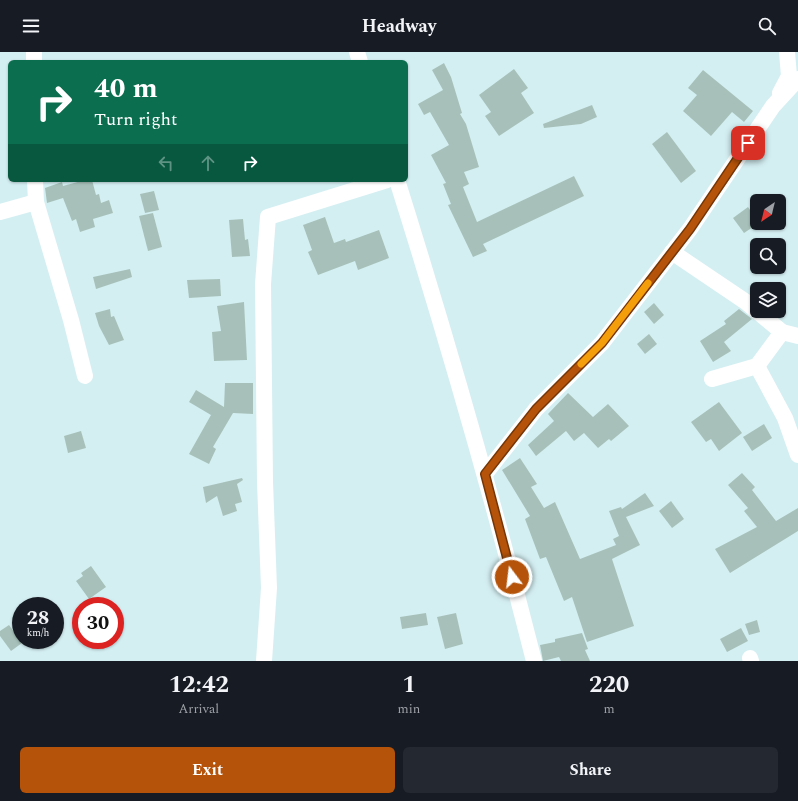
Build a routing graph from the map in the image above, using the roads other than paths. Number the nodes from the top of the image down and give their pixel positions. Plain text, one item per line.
1 (787, 52) edge
2 (798, 79) edge
3 (773, 106) junction
4 (36, 182) edge
5 (381, 182) edge
6 (398, 182) edge
7 (36, 202) junction
8 (0, 212) edge
9 (672, 252) junction
10 (782, 332) junction
11 (798, 336) edge
12 (757, 366) junction
13 (85, 376) dead end
14 (712, 379) dead end
15 (798, 455) edge
16 (485, 474) junction
17 (264, 661) edge
18 (534, 661) edge

1 - 3 street
2 - 3 street
3 - 9 street
4 - 7 street
5 - 17 street
6 - 16 street
7 - 8 street
7 - 13 street
9 - 10 street
9 - 16 street
10 - 11 street
10 - 12 street
12 - 14 street
12 - 15 street
16 - 18 street

